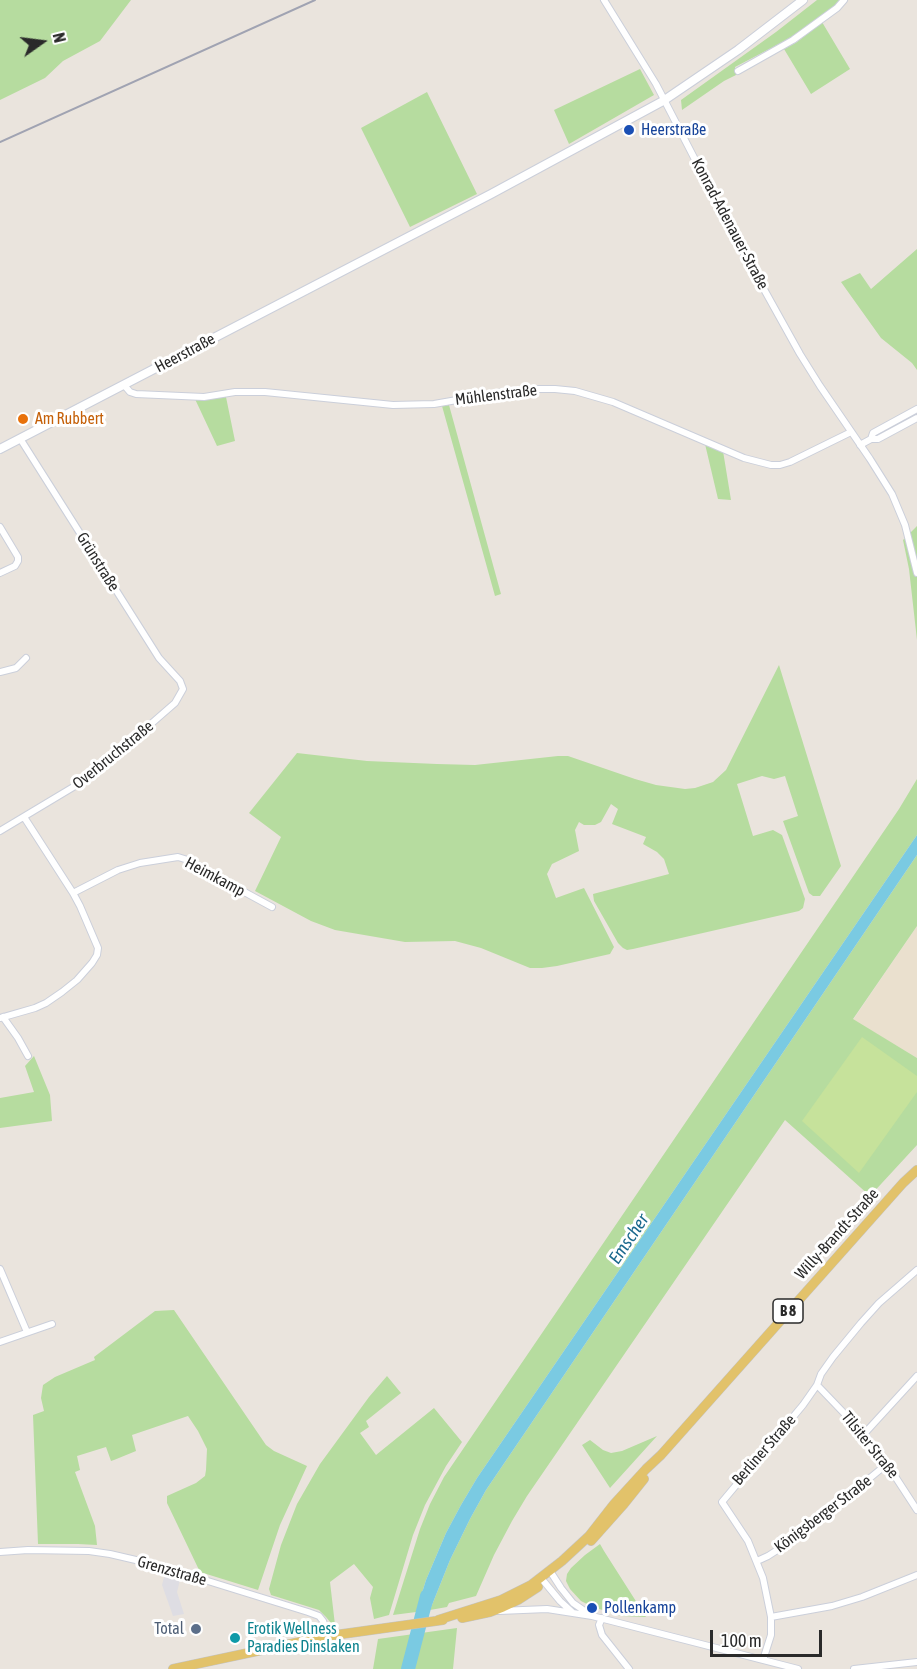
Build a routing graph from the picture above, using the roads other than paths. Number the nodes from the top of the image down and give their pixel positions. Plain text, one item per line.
1 (604, 0) edge
2 (803, 0) edge
3 (844, 0) edge
4 (738, 71) dead end
5 (663, 100) junction
6 (124, 385) junction
7 (917, 409) edge
8 (917, 418) edge
9 (851, 432) junction
10 (872, 439) junction
11 (21, 440) junction
12 (860, 445) junction
13 (0, 449) edge
14 (0, 527) edge
15 (0, 573) edge
16 (917, 573) edge
17 (26, 658) dead end
18 (0, 672) edge
19 (181, 684) joint
20 (24, 817) junction
21 (0, 831) edge
22 (73, 893) junction
23 (272, 907) dead end
24 (1, 1017) edge
25 (28, 1056) dead end
26 (917, 1170) edge
27 (0, 1269) edge
28 (917, 1270) edge
29 (52, 1324) dead end
30 (27, 1332) junction
31 (0, 1342) edge
32 (917, 1376) edge
33 (817, 1385) junction
34 (864, 1434) junction
35 (887, 1464) junction
36 (917, 1494) edge
37 (910, 1497) junction
38 (917, 1510) edge
39 (0, 1552) edge
40 (757, 1561) junction
41 (552, 1574) junction
42 (917, 1575) edge
43 (543, 1580) junction
44 (490, 1612) junction
45 (572, 1612) junction
46 (592, 1616) junction
47 (771, 1617) junction
48 (602, 1618) junction
49 (438, 1620) junction
50 (328, 1636) junction
51 (763, 1660) junction
52 (917, 1662) edge
53 (173, 1669) edge
54 (629, 1669) edge
55 (798, 1669) edge
56 (854, 1669) edge

1 - 5 street, Konrad-Adenauer-Straße
2 - 5 main road, Heerstraße
3 - 4 street
5 - 6 main road, Heerstraße
5 - 9 street, Konrad-Adenauer-Straße
6 - 9 street, Mühlenstraße
6 - 11 main road, Heerstraße
7 - 10 street
8 - 10 street
9 - 12 street, Konrad-Adenauer-Straße
10 - 12 street
11 - 13 main road, Heerstraße
11 - 19 street, Grünstraße
12 - 16 street, Konrad-Adenauer-Straße
14 - 15 street
17 - 18 street
19 - 20 street, Overbruchstraße
20 - 21 street, Overbruchstraße
20 - 22 street
22 - 23 street, Heimkamp
22 - 24 street
24 - 25 street
26 - 41 main road, Willy-Brandt-Straße / B 8
27 - 30 street
28 - 33 street, Berliner Straße
29 - 30 street
30 - 31 street
32 - 34 street
33 - 34 street, Tilsiter Straße
33 - 40 street, Berliner Straße
34 - 35 street, Tilsiter Straße
35 - 37 street, Tilsiter Straße
35 - 40 street, Königsberger Straße
36 - 37 street
37 - 38 street, Tilsiter Straße
39 - 50 street, Grenzstraße
40 - 47 street, Berliner Straße
41 - 43 main road, Willy-Brandt-Straße / B 8
41 - 46 street
42 - 47 street
43 - 44 main road, Willy-Brandt-Straße / B 8
43 - 45 street
43 - 49 main road, Willy-Brandt-Straße / B 8
44 - 45 street
44 - 49 main road, Willy-Brandt-Straße / B 8
45 - 46 street
46 - 48 street
47 - 51 street, Berliner Straße
48 - 51 street
48 - 54 street
49 - 50 main road, Willy-Brandt-Straße / B 8
50 - 53 main road, Willy-Brandt-Straße / B 8
51 - 55 street
52 - 56 street

